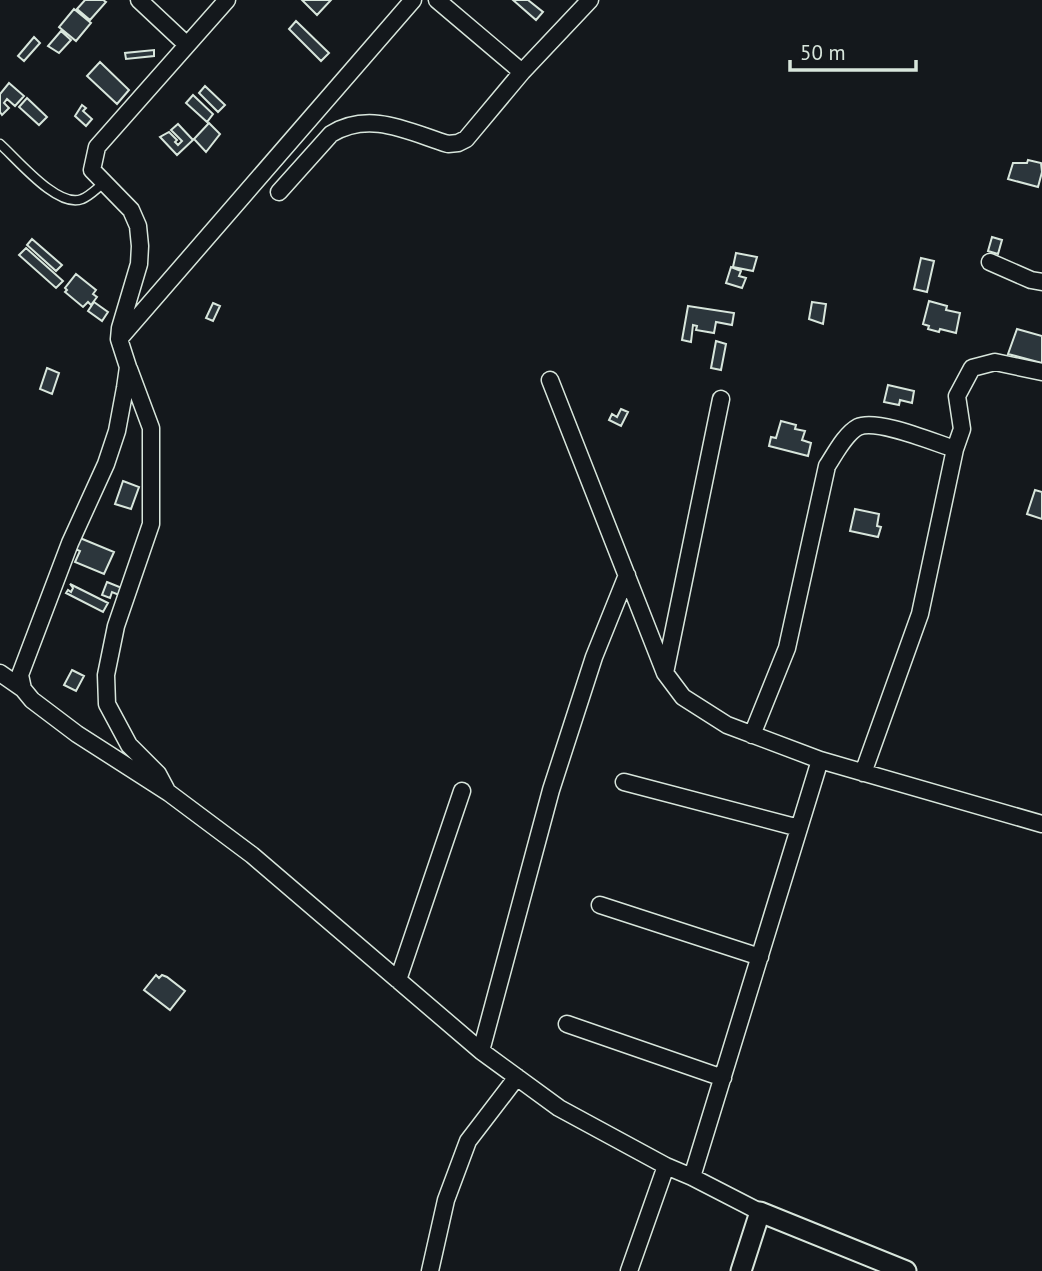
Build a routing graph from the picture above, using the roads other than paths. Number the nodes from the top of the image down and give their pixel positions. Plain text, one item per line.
1 (139, 0) edge
2 (227, 0) edge
3 (413, 0) edge
4 (437, 0) edge
5 (590, 0) edge
6 (187, 46) junction
7 (522, 72) junction
8 (313, 115) junction
9 (342, 127) junction
10 (0, 144) edge
11 (104, 183) junction
12 (279, 192) dead end
13 (990, 262) dead end
14 (1042, 282) edge
15 (119, 339) junction
16 (128, 367) junction
17 (1042, 372) edge
18 (550, 380) dead end
19 (721, 399) dead end
20 (955, 449) junction
21 (627, 575) junction
22 (0, 673) edge
23 (665, 673) junction
24 (23, 689) junction
25 (752, 735) junction
26 (820, 760) junction
27 (863, 773) junction
28 (624, 782) dead end
29 (463, 792) dead end
30 (169, 793) junction
31 (1042, 824) edge
32 (799, 828) junction
33 (600, 905) dead end
34 (760, 957) junction
35 (398, 980) junction
36 (567, 1024) dead end
37 (481, 1051) junction
38 (517, 1077) junction
39 (723, 1078) junction
40 (666, 1167) junction
41 (692, 1177) junction
42 (760, 1212) junction
43 (880, 1266) edge
44 (430, 1271) edge
45 (629, 1271) edge
46 (741, 1271) edge
47 (905, 1271) edge

1 - 6 street
2 - 6 street
3 - 8 street
4 - 7 street
5 - 7 street
6 - 11 street
7 - 9 street
8 - 9 street
8 - 15 street
9 - 12 street
10 - 11 lane
11 - 15 street
13 - 14 street
15 - 16 street
16 - 24 street
16 - 30 street
17 - 20 street
18 - 21 street
19 - 23 street
20 - 25 street
20 - 27 street
21 - 23 street
21 - 37 street
22 - 24 street
23 - 25 street
24 - 30 street
25 - 26 street
26 - 27 street
26 - 32 street
27 - 31 street
28 - 32 street
29 - 35 street
30 - 35 street
32 - 34 street
33 - 34 street
34 - 39 street
35 - 37 street
36 - 39 street
37 - 38 street
38 - 40 street
38 - 44 street
39 - 41 street
40 - 41 street
40 - 45 street
41 - 42 street
42 - 43 street
42 - 46 street
43 - 47 street

